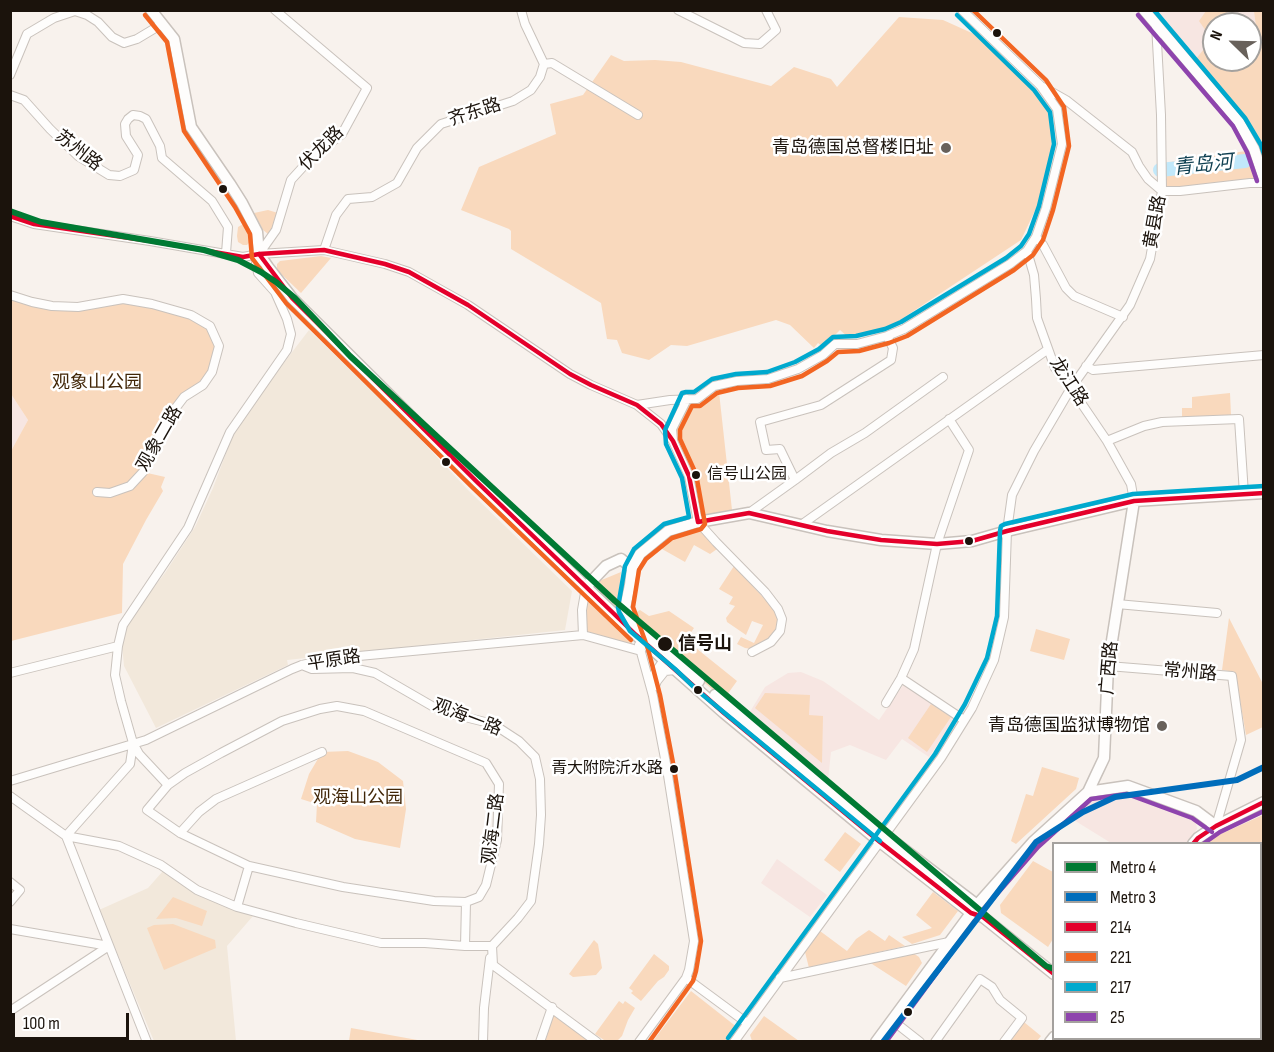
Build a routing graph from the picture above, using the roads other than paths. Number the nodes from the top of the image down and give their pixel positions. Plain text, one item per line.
1 (151, 10) edge
2 (275, 10) edge
3 (521, 10) edge
4 (678, 10) edge
5 (766, 10) edge
6 (962, 10) edge
7 (1144, 10) edge
8 (162, 24) junction
9 (1156, 24) junction
10 (544, 64) junction
11 (10, 75) edge
12 (1040, 85) junction
13 (10, 95) edge
14 (638, 115) dead end
15 (1263, 178) edge
16 (1162, 190) junction
17 (10, 216) edge
18 (1036, 237) junction
19 (324, 250) junction
20 (1027, 251) junction
21 (226, 254) junction
22 (259, 254) junction
23 (10, 295) edge
24 (1123, 317) junction
25 (887, 336) junction
26 (1047, 350) junction
27 (1263, 355) edge
28 (1086, 366) junction
29 (943, 377) dead end
30 (1071, 388) junction
31 (687, 399) junction
32 (637, 405) junction
33 (949, 419) junction
34 (673, 441) junction
35 (1107, 441) junction
36 (795, 480) junction
37 (97, 492) dead end
38 (1263, 492) edge
39 (1244, 494) junction
40 (1134, 501) junction
41 (749, 513) junction
42 (698, 522) junction
43 (801, 525) junction
44 (1007, 531) junction
45 (937, 544) junction
46 (640, 554) junction
47 (621, 559) junction
48 (632, 568) junction
49 (586, 587) junction
50 (1117, 604) junction
51 (625, 608) junction
52 (610, 610) junction
53 (1217, 613) dead end
54 (583, 635) junction
55 (636, 635) junction
56 (118, 646) junction
57 (641, 651) junction
58 (752, 652) dead end
59 (302, 665) junction
60 (674, 665) junction
61 (1108, 666) junction
62 (10, 673) edge
63 (901, 678) junction
64 (653, 696) junction
65 (886, 703) dead end
66 (964, 720) junction
67 (133, 743) junction
68 (322, 752) dead end
69 (10, 781) edge
70 (168, 785) junction
71 (1088, 792) junction
72 (10, 796) edge
73 (1263, 802) edge
74 (1216, 826) junction
75 (180, 833) junction
76 (66, 836) junction
77 (882, 838) junction
78 (1194, 842) edge
79 (249, 866) junction
80 (10, 882) edge
81 (10, 902) edge
82 (466, 902) junction
83 (237, 907) junction
84 (974, 909) junction
85 (10, 929) edge
86 (950, 942) junction
87 (109, 946) junction
88 (465, 946) junction
89 (492, 946) junction
90 (1052, 973) edge
91 (686, 978) junction
92 (780, 978) junction
93 (552, 1007) junction
94 (10, 1011) edge
95 (892, 1020) junction
96 (747, 1023) junction
97 (147, 1041) edge
98 (483, 1041) edge
99 (540, 1041) edge
100 (597, 1041) edge
101 (639, 1041) edge
102 (734, 1041) edge
103 (876, 1041) edge
104 (920, 1041) edge
105 (935, 1041) edge
106 (1005, 1041) edge

1 - 8 main road
2 - 22 street, 伏龙路
3 - 10 street
4 - 5 street
6 - 12 street
7 - 9 main road
8 - 11 street
8 - 22 main road
9 - 15 main road
9 - 16 street, 黄县路
10 - 14 street
10 - 19 street, 齐东路
12 - 16 street
12 - 18 street
13 - 21 street, 苏州路
15 - 16 street
16 - 24 street, 黄县路
17 - 21 street
18 - 20 street
18 - 24 street
19 - 22 street
19 - 32 street
20 - 25 street
20 - 26 street, 龙江路
21 - 22 street
22 - 49 main road
22 - 56 street
23 - 37 street, 观象二路
24 - 28 street, 黄县路
25 - 31 street
25 - 36 street
26 - 30 street, 龙江路
26 - 33 street
27 - 28 street
28 - 30 street, 黄县路
29 - 36 street
30 - 35 street, 龙江路
30 - 44 street, 黄县路
31 - 32 street
31 - 34 street
32 - 34 street
33 - 43 street
33 - 45 street
34 - 42 street
35 - 39 street
35 - 40 street, 龙江路
36 - 41 street
38 - 39 main road
39 - 40 main road
40 - 44 main road
40 - 50 main road, 广西路
41 - 42 main road
41 - 43 main road
42 - 46 main road
42 - 58 street
43 - 45 main road
44 - 45 main road
44 - 66 street, 黄县路
45 - 63 street
46 - 47 main road
46 - 48 main road
47 - 48 main road
47 - 49 main road
48 - 51 main road
49 - 52 main road
49 - 54 street
50 - 53 street
50 - 61 main road, 广西路
51 - 52 main road
51 - 55 street
51 - 60 main road
52 - 55 main road
54 - 57 street, 平原路
54 - 59 street, 平原路
55 - 57 street
55 - 60 main road
56 - 62 street
56 - 67 street
57 - 64 street
59 - 67 street, 平原路
59 - 89 street, 观海一路
60 - 64 street
60 - 77 main road
61 - 71 main road, 广西路
61 - 74 street, 常州路
63 - 65 street
63 - 66 street
64 - 91 street
66 - 77 street, 黄县路
67 - 69 street, 平原路
67 - 70 street
67 - 76 street
68 - 75 street
70 - 75 street, 观海二路
70 - 82 street, 观海二路
71 - 74 main road
71 - 84 main road, 广西路
72 - 76 street
73 - 74 main road
74 - 78 main road
75 - 79 street, 观海二路
76 - 83 street
76 - 87 street
77 - 84 main road
77 - 92 street, 黄县路
79 - 82 street, 观海二路
79 - 83 street
80 - 81 street
82 - 88 street
83 - 88 street
84 - 86 main road, 广西路
84 - 90 main road
85 - 87 street
86 - 92 street
86 - 95 main road, 广西路
87 - 94 street
87 - 97 street
88 - 89 street
89 - 93 street
89 - 98 street
91 - 96 street
91 - 101 street
92 - 96 street, 黄县路
93 - 99 street
93 - 100 street
95 - 103 main road, 广西路
95 - 104 street
96 - 102 street, 黄县路
105 - 106 street

